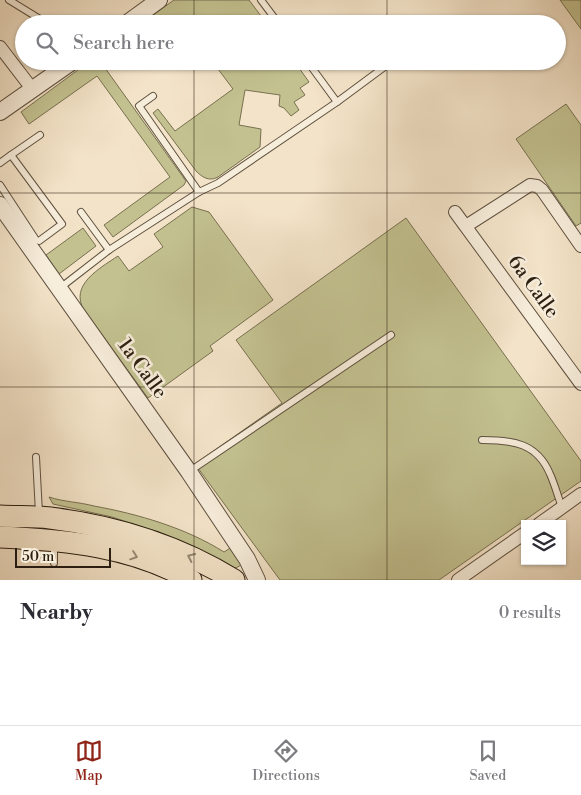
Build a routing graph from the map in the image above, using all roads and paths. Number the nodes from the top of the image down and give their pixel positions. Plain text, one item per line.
1 (9, 0) edge
2 (261, 0) edge
3 (154, 1) edge
4 (33, 15) edge
5 (137, 15) edge
6 (272, 15) edge
7 (0, 47) edge
8 (15, 67) edge
9 (18, 70) edge
10 (61, 70) edge
11 (314, 70) edge
12 (380, 70) edge
13 (33, 90) junction
14 (153, 96) dead end
15 (337, 102) junction
16 (0, 112) edge
17 (40, 135) dead end
18 (11, 155) junction
19 (0, 163) edge
20 (0, 185) edge
21 (199, 192) junction
22 (0, 205) edge
23 (81, 212) dead end
24 (455, 212) dead end
25 (466, 226) junction
26 (581, 246) edge
27 (109, 250) junction
28 (59, 289) junction
29 (391, 334) dead end
30 (581, 384) edge
31 (482, 440) dead end
32 (36, 457) dead end
33 (190, 472) junction
34 (581, 494) edge
35 (562, 507) junction
36 (0, 516) edge
37 (39, 517) junction
38 (544, 520) edge
39 (521, 536) edge
40 (0, 537) edge
41 (54, 540) junction
42 (247, 559) junction
43 (54, 563) dead end
44 (232, 579) edge
45 (192, 580) edge
46 (258, 580) edge
47 (458, 580) edge

1 - 4 lane
2 - 6 lane
3 - 5 street
7 - 8 street
9 - 13 street
10 - 13 street
11 - 15 lane
12 - 15 lane
13 - 16 street
14 - 21 lane
15 - 21 lane
17 - 18 lane
18 - 19 lane
18 - 20 lane
21 - 27 lane
22 - 28 street, 1a Calle
23 - 27 lane
24 - 25 street, 6a Calle
25 - 26 street
25 - 30 street, 6a Calle
27 - 28 lane
28 - 33 street, 1a Calle
29 - 33 lane
31 - 35 lane
32 - 37 lane
33 - 42 street, 1a Calle
34 - 35 street
35 - 38 street
36 - 37 highway
44 -> 37 highway
39 - 47 street
40 - 41 highway
41 - 43 lane
41 -> 45 highway
42 - 44 street
42 - 46 street, 1a Calle

